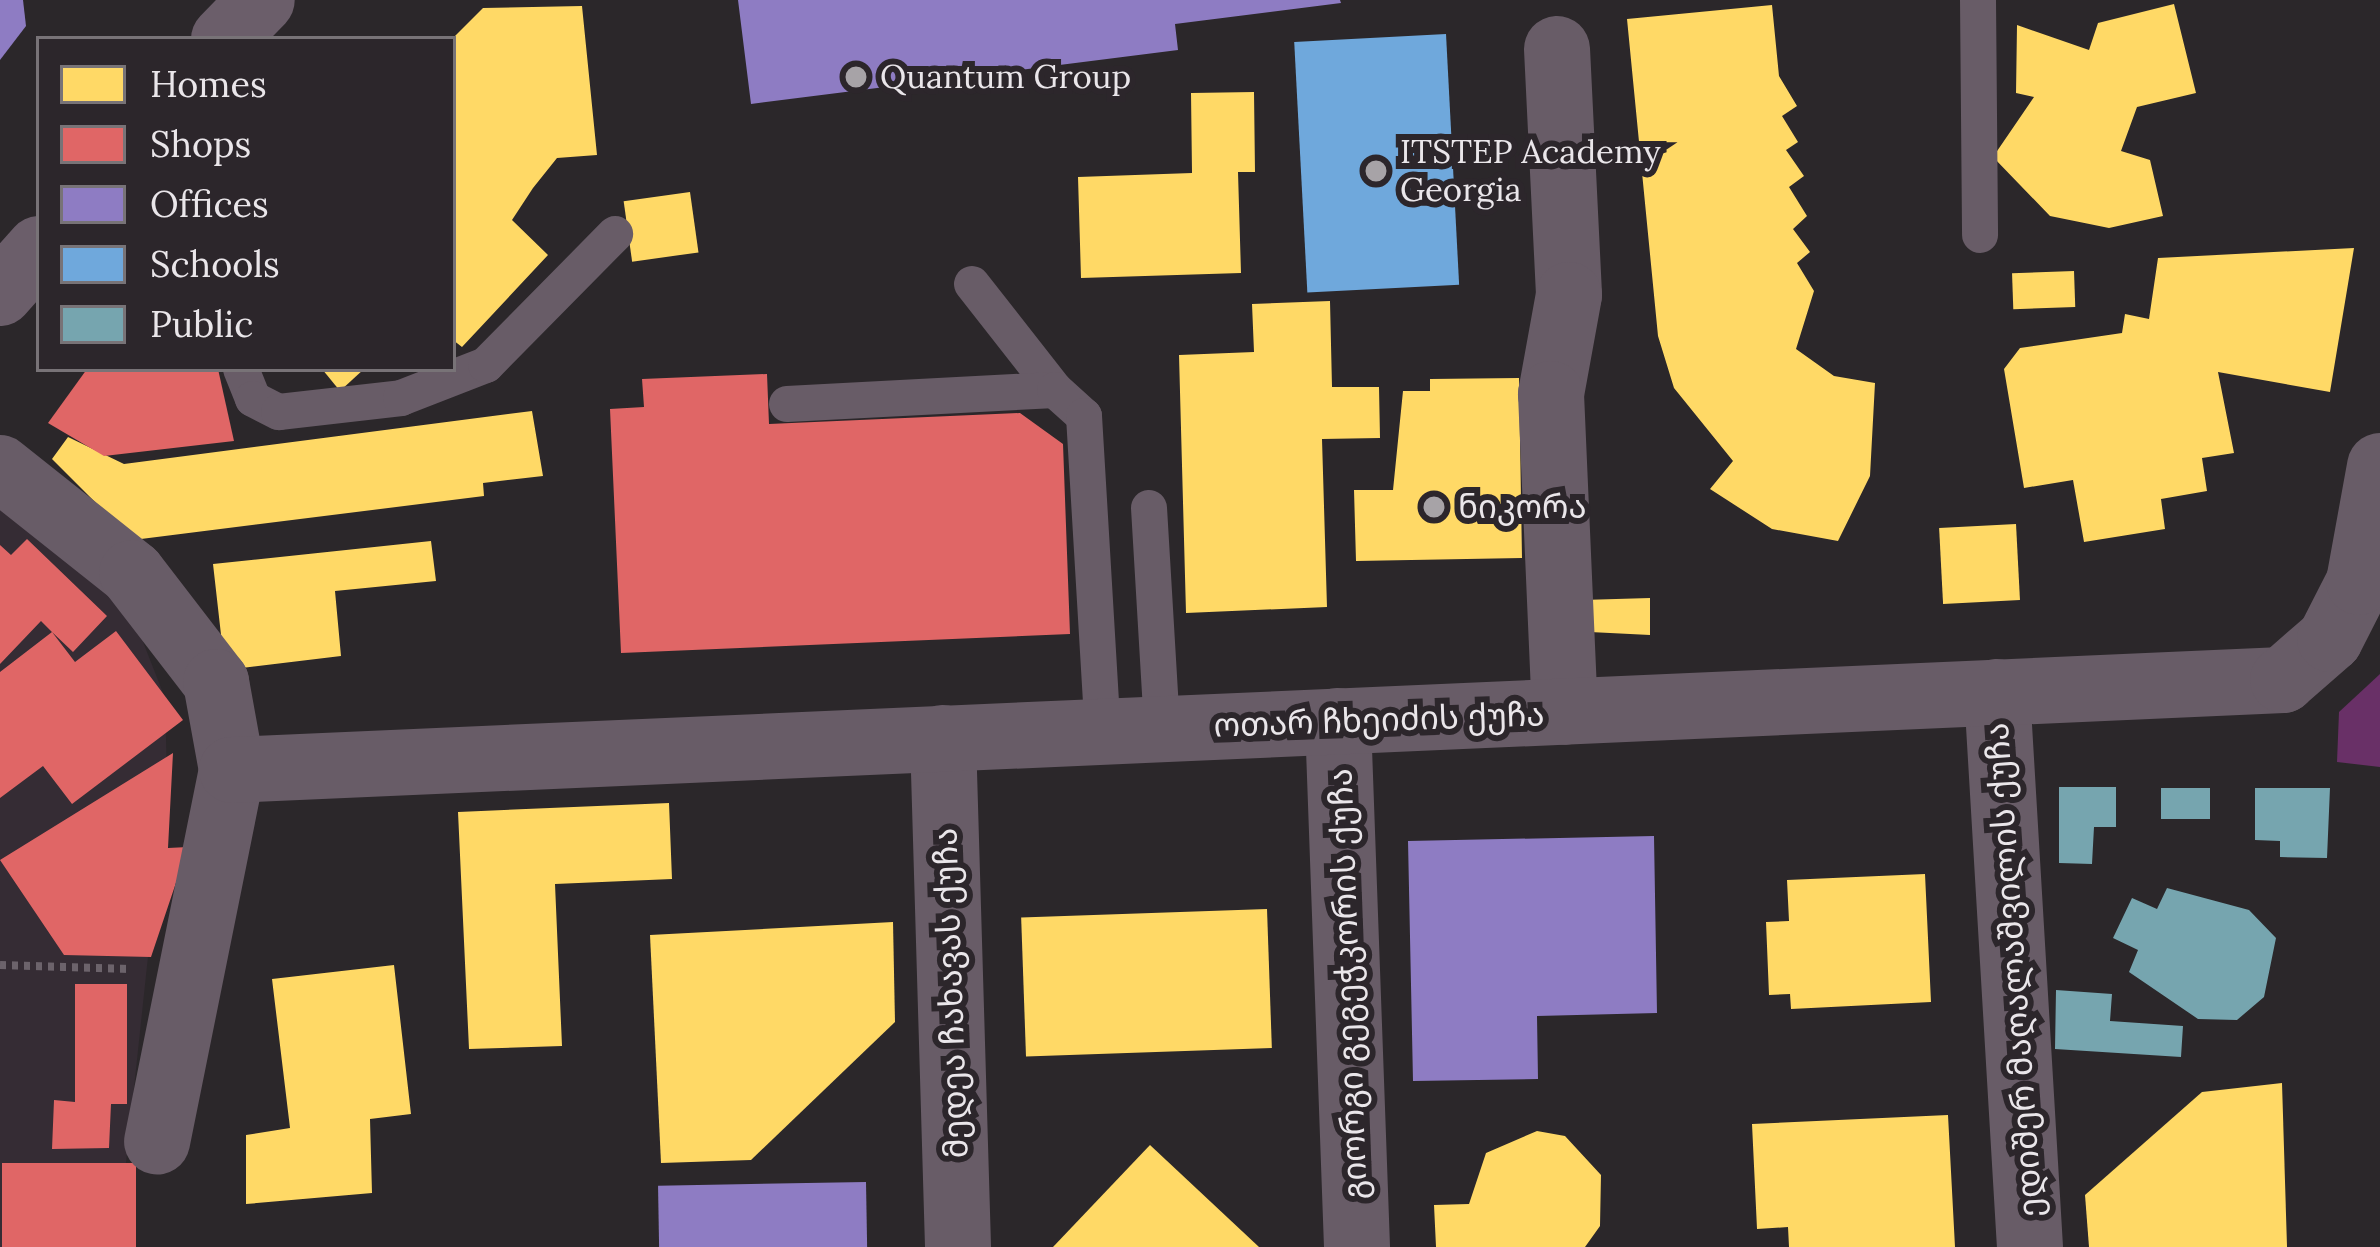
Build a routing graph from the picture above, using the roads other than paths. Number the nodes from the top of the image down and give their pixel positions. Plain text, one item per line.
1 (262, 0) edge
2 (1978, 0) edge
3 (227, 36) edge
4 (1557, 49) dead end
5 (615, 234) dead end
6 (1980, 236) dead end
7 (36, 252) edge
8 (972, 284) dead end
9 (0, 293) edge
10 (243, 372) edge
11 (1055, 390) junction
12 (787, 404) dead end
13 (2380, 466) edge
14 (0, 468) edge
15 (1149, 508) dead end
16 (1996, 692) junction
17 (1565, 712) junction
18 (1338, 721) junction
19 (1132, 730) junction
20 (943, 738) junction
21 (232, 770) junction
22 (157, 1142) dead end
23 (958, 1247) edge
24 (1357, 1247) edge
25 (2030, 1247) edge

1 - 3 main road
2 - 6 lane
4 - 17 street
5 - 10 lane
7 - 9 main road
8 - 11 lane
11 - 12 lane
11 - 19 lane
13 - 16 street, ოთარ ჩხეიძის ქუჩა
14 - 21 street
15 - 19 lane
16 - 17 street, ოთარ ჩხეიძის ქუჩა
16 - 25 street, ედიშერ მაღალაშვილის ქუჩა
17 - 18 street, ოთარ ჩხეიძის ქუჩა
18 - 19 street, ოთარ ჩხეიძის ქუჩა
18 - 24 street, გიორგი გეგეჭკორის ქუჩა
19 - 20 street, ოთარ ჩხეიძის ქუჩა
20 - 21 street, ოთარ ჩხეიძის ქუჩა
20 - 23 street, მედეა ჩახავას ქუჩა
21 - 22 street

